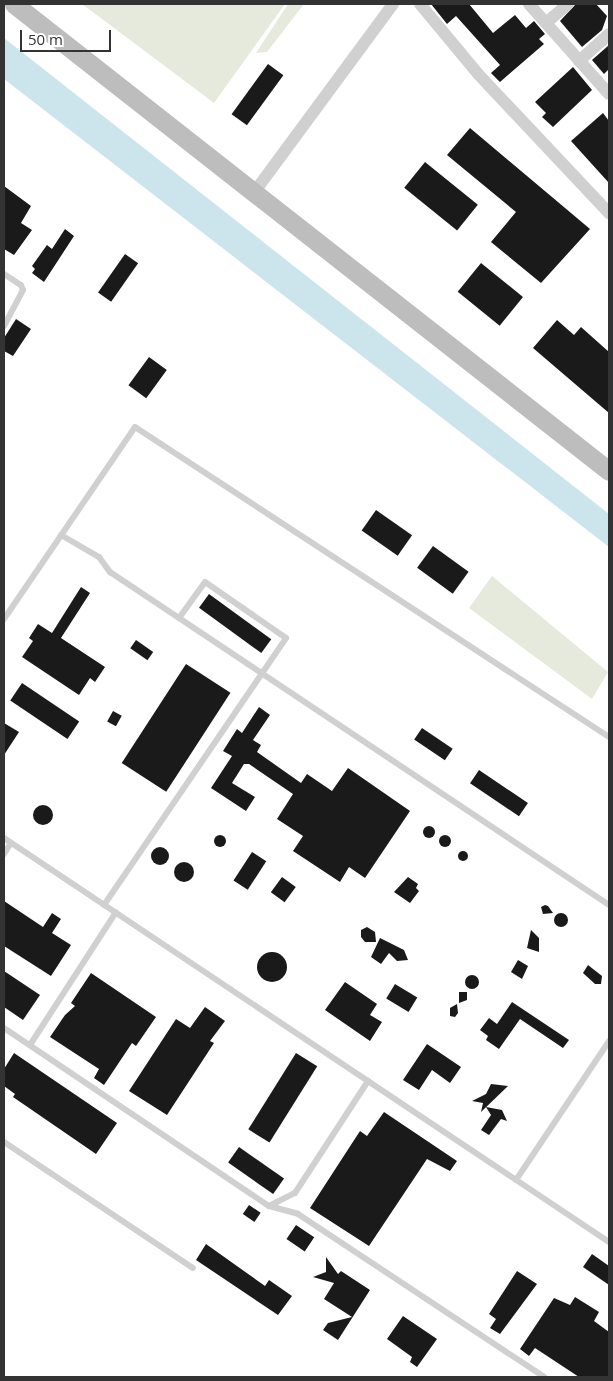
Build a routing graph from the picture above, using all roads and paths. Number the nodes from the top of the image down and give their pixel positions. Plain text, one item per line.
1 (14, 4) edge
2 (393, 4) edge
3 (420, 4) edge
4 (529, 4) edge
5 (568, 4) edge
6 (546, 23) junction
7 (609, 34) edge
8 (579, 60) junction
9 (609, 94) edge
10 (253, 194) junction
11 (609, 212) edge
12 (4, 274) edge
13 (4, 326) edge
14 (609, 471) edge
15 (61, 536) junction
16 (179, 618) junction
17 (4, 619) edge
18 (263, 674) junction
19 (609, 737) edge
20 (4, 838) edge
21 (11, 843) junction
22 (4, 854) edge
23 (104, 905) junction
24 (609, 905) edge
25 (116, 912) junction
26 (4, 1028) edge
27 (609, 1041) edge
28 (30, 1045) junction
29 (368, 1081) junction
30 (4, 1142) edge
31 (516, 1180) junction
32 (269, 1206) junction
33 (609, 1242) edge
34 (193, 1268) dead end
35 (544, 1377) edge

1 - 10 street
2 - 10 street
3 - 11 street
4 - 6 street
5 - 6 street
6 - 8 street
7 - 8 street
8 - 9 street
10 - 14 street
12 - 13 lane
15 - 16 lane
15 - 17 lane
15 - 19 lane
16 - 18 lane
16 - 18 lane
18 - 23 lane
18 - 24 lane
20 - 21 lane
21 - 22 lane
21 - 23 lane
23 - 25 lane
25 - 28 lane
25 - 29 lane
26 - 28 lane
27 - 31 lane
28 - 32 lane
29 - 31 lane
29 - 32 lane
30 - 34 lane
31 - 33 lane
32 - 35 lane

